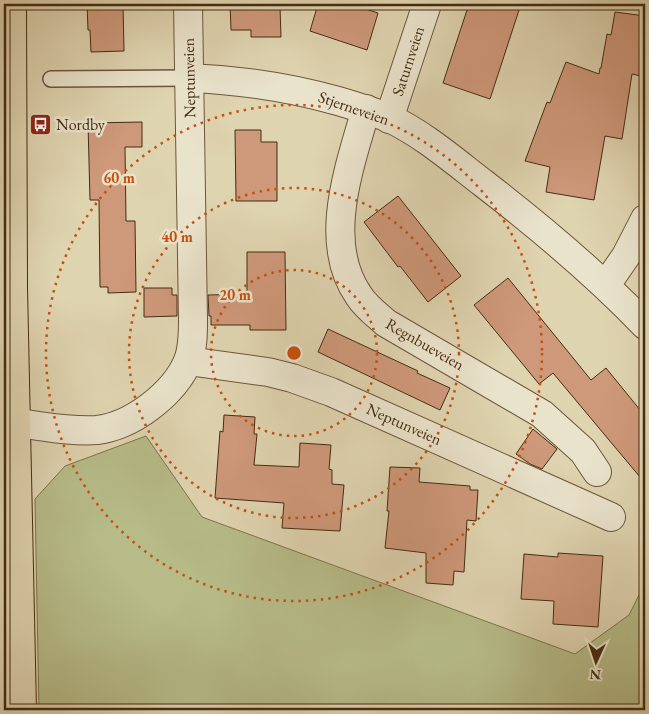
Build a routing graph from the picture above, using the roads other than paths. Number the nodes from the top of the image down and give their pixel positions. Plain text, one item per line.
1 (12, 4) edge
2 (188, 4) edge
3 (427, 4) edge
4 (8, 75) edge
5 (188, 78) junction
6 (51, 79) dead end
7 (377, 114) junction
8 (645, 219) edge
9 (606, 286) junction
10 (645, 325) edge
11 (188, 361) junction
12 (16, 424) junction
13 (597, 472) dead end
14 (611, 517) dead end
15 (22, 710) edge

1 - 4 main road
2 - 5 street, Neptunveien
3 - 7 street, Saturnveien
4 - 12 main road
5 - 6 lane, Stjerneveien
5 - 7 street, Stjerneveien
5 - 11 street, Neptunveien
7 - 9 street, Stjerneveien
7 - 13 street, Regnbueveien
8 - 9 street
9 - 10 street, Stjerneveien
11 - 12 street, Neptunveien
11 - 14 street, Neptunveien
12 - 15 main road

